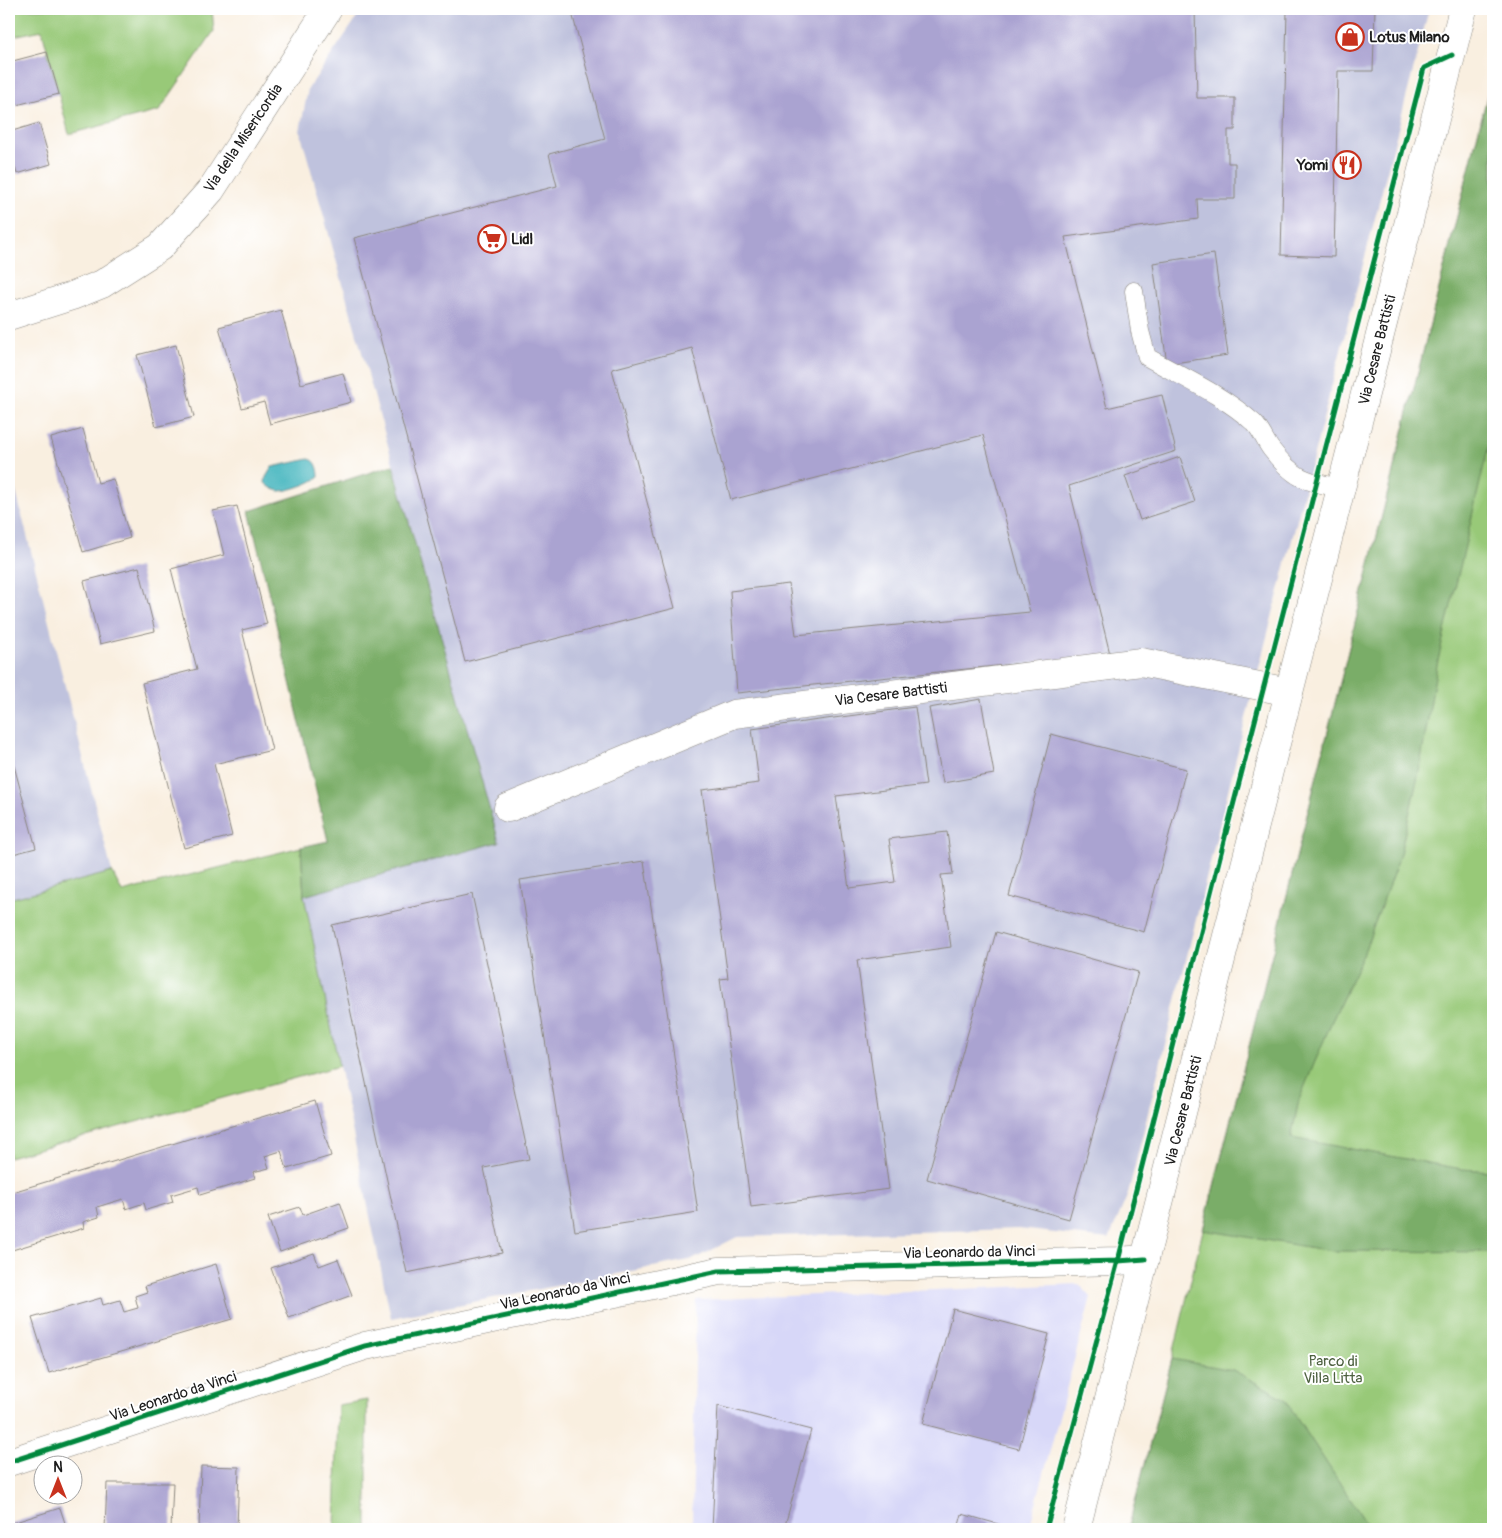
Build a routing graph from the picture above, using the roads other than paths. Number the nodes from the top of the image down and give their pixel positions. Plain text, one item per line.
1 (328, 9) edge
2 (1464, 9) edge
3 (1134, 291) dead end
4 (9, 316) edge
5 (1341, 488) junction
6 (1290, 692) junction
7 (508, 808) dead end
8 (1145, 1259) junction
9 (9, 1462) edge
10 (1076, 1529) edge

1 - 4 street, Via della Misericordia
2 - 5 street, Via Cesare Battisti
3 - 5 lane
5 - 6 street, Via Cesare Battisti
6 - 7 street, Via Cesare Battisti
6 - 8 street, Via Cesare Battisti
8 - 9 street, Via Leonardo da Vinci
8 - 10 street, Via Cesare Battisti

